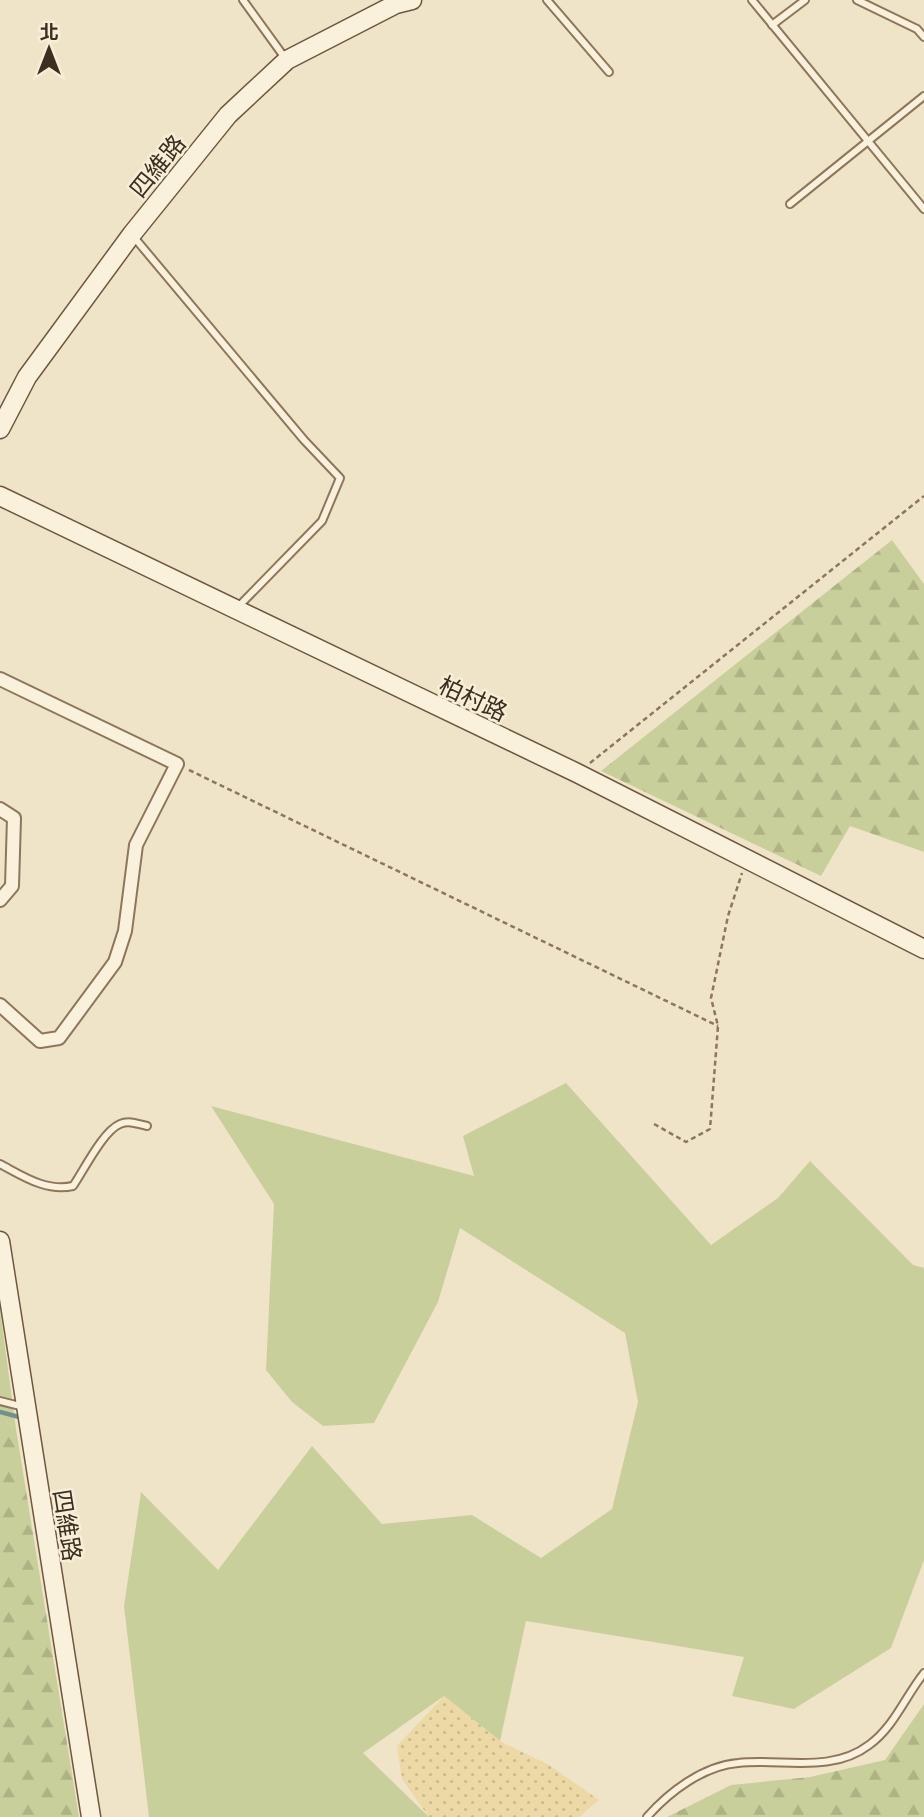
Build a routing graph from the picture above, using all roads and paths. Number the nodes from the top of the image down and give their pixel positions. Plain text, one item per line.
1 (243, 0) edge
2 (412, 0) edge
3 (547, 0) edge
4 (752, 0) edge
5 (805, 0) edge
6 (858, 0) edge
7 (772, 25) junction
8 (924, 37) edge
9 (287, 60) junction
10 (609, 72) dead end
11 (924, 96) edge
12 (866, 142) junction
13 (790, 204) dead end
14 (924, 209) edge
15 (132, 234) junction
16 (0, 429) edge
17 (0, 496) edge
18 (924, 496) edge
19 (234, 611) junction
20 (0, 679) edge
21 (177, 764) junction
22 (577, 773) junction
23 (0, 809) edge
24 (747, 859) junction
25 (0, 900) edge
26 (924, 949) edge
27 (0, 1005) edge
28 (719, 1026) junction
29 (654, 1124) dead end
30 (147, 1126) dead end
31 (0, 1164) edge
32 (0, 1241) edge
33 (0, 1401) edge
34 (26, 1408) junction
35 (924, 1672) edge
36 (91, 1817) edge
37 (647, 1817) edge

1 - 9 lane
2 - 9 street, 四維路
3 - 10 lane
4 - 7 lane
5 - 7 lane
6 - 8 lane
7 - 12 lane
9 - 15 street, 四維路
11 - 12 lane
12 - 13 lane
12 - 14 lane
15 - 16 street, 四維路
15 - 19 lane
17 - 19 street, 柏村路
18 - 22 path
19 - 22 street, 柏村路
20 - 21 street
21 - 27 street
21 - 28 path
22 - 24 street, 柏村路
23 - 25 street
24 - 26 street, 柏村路
24 - 28 path
28 - 29 path
30 - 31 lane
32 - 34 street, 四維路
33 - 34 lane
34 - 36 street, 四維路
35 - 37 lane

